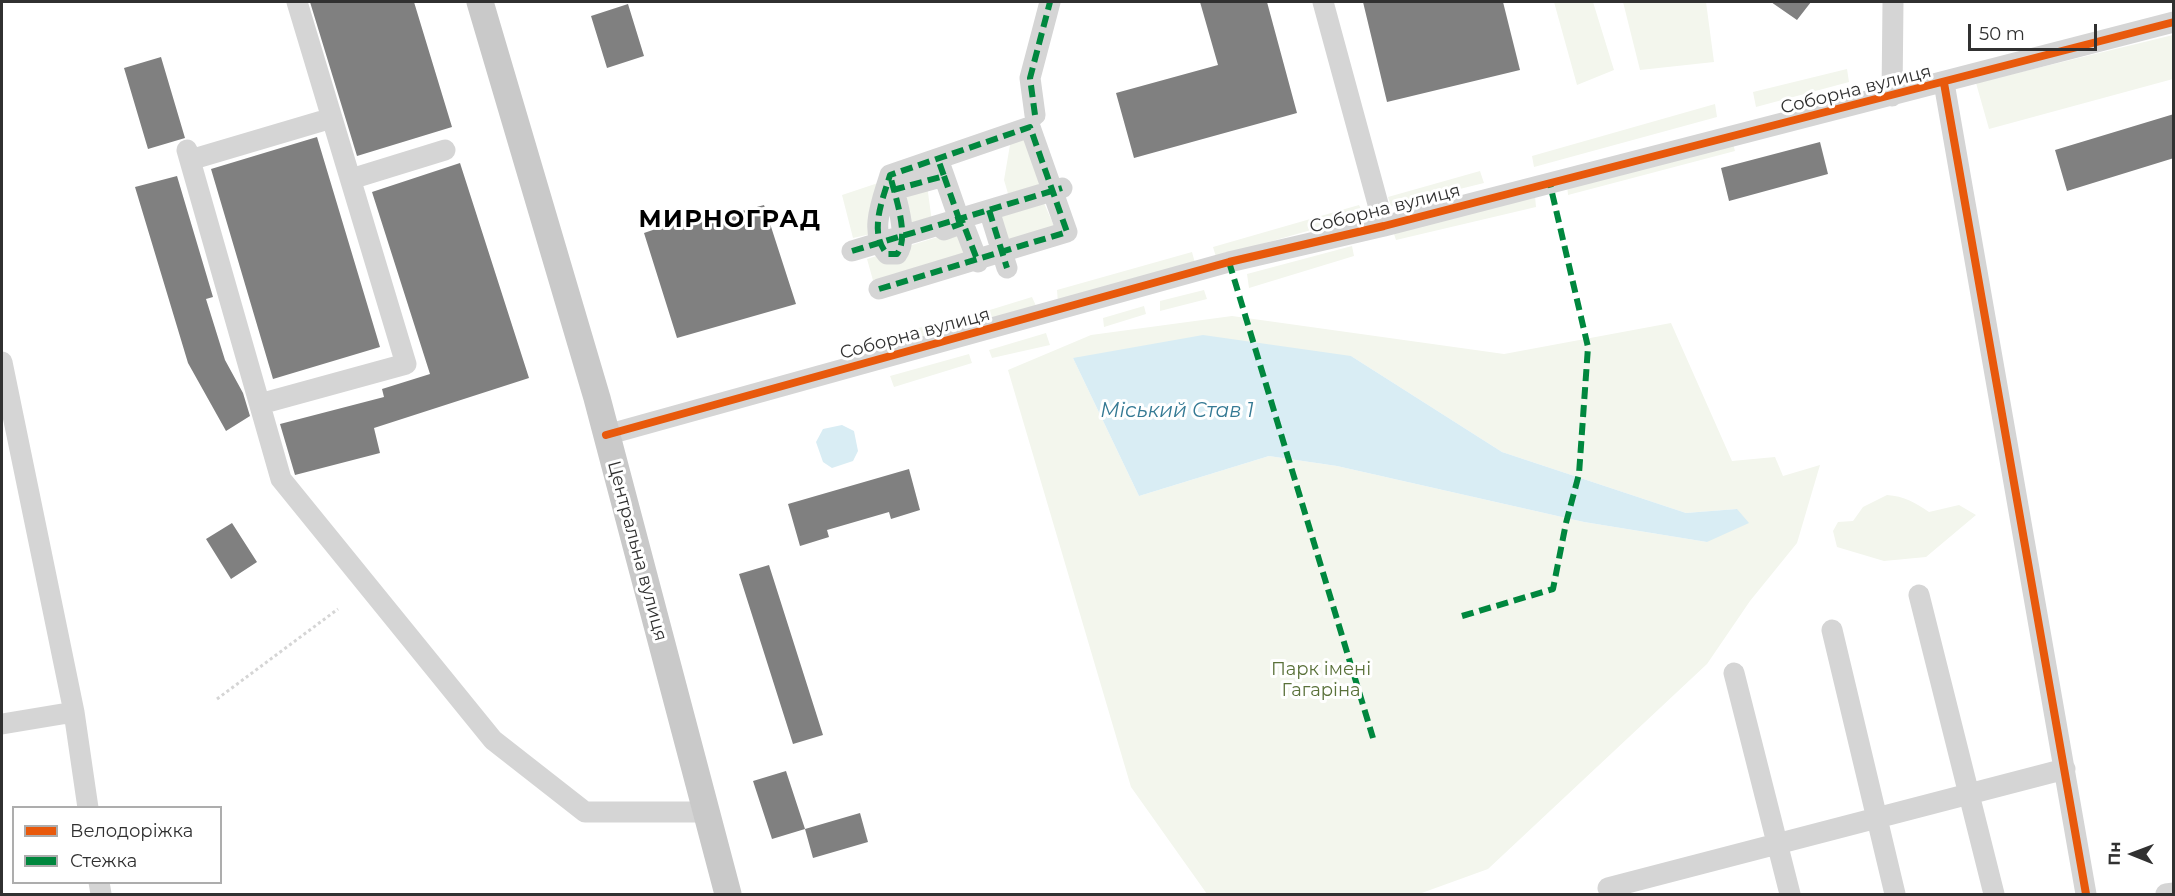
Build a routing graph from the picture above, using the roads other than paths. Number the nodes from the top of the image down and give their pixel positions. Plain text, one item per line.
1 (297, 2) edge
2 (480, 2) edge
3 (1050, 2) edge
4 (1323, 2) edge
5 (1893, 2) edge
6 (2174, 22) edge
7 (1944, 83) junction
8 (1892, 96) junction
9 (1035, 115) dead end
10 (332, 118) junction
11 (445, 150) dead end
12 (941, 167) junction
13 (351, 179) junction
14 (1062, 188) dead end
15 (989, 210) junction
16 (959, 219) junction
17 (1384, 226) junction
18 (927, 228) junction
19 (903, 236) junction
20 (852, 251) dead end
21 (978, 262) dead end
22 (1008, 268) dead end
23 (879, 289) dead end
24 (2, 362) edge
25 (260, 404) junction
26 (606, 435) junction
27 (1919, 595) dead end
28 (1832, 630) dead end
29 (1734, 673) dead end
30 (74, 712) junction
31 (2, 724) edge
32 (2064, 769) junction
33 (1967, 793) junction
34 (88, 806) edge
35 (706, 812) junction
36 (1877, 817) junction
37 (1775, 844) junction
38 (1608, 888) dead end
39 (2174, 893) edge
40 (728, 894) edge
41 (1790, 894) edge
42 (1895, 894) edge
43 (1994, 894) edge
44 (2086, 894) edge
45 (2166, 894) edge

1 - 10 street
2 - 26 main road, Центральна вулиця
3 - 9 street
4 - 17 street
5 - 8 street
6 - 7 street, Соборна вулиця
7 - 8 street, Соборна вулиця
7 - 32 street
8 - 17 street, Соборна вулиця
10 - 13 street
10 - 25 street
11 - 13 street
12 - 16 street
12 - 19 street
12 - 23 street
13 - 25 street
14 - 15 street
15 - 16 street
15 - 22 street
16 - 18 street
17 - 26 street, Соборна вулиця
18 - 19 street
18 - 21 street
19 - 20 street
24 - 30 street
25 - 35 street
26 - 35 main road, Центральна вулиця
27 - 33 street
28 - 36 street
29 - 37 street
30 - 31 street
30 - 34 street
32 - 33 street
32 - 44 street
33 - 36 street
33 - 43 street
35 - 40 main road, Центральна вулиця
36 - 37 street
36 - 42 street
37 - 38 street
37 - 41 street
39 - 45 street

